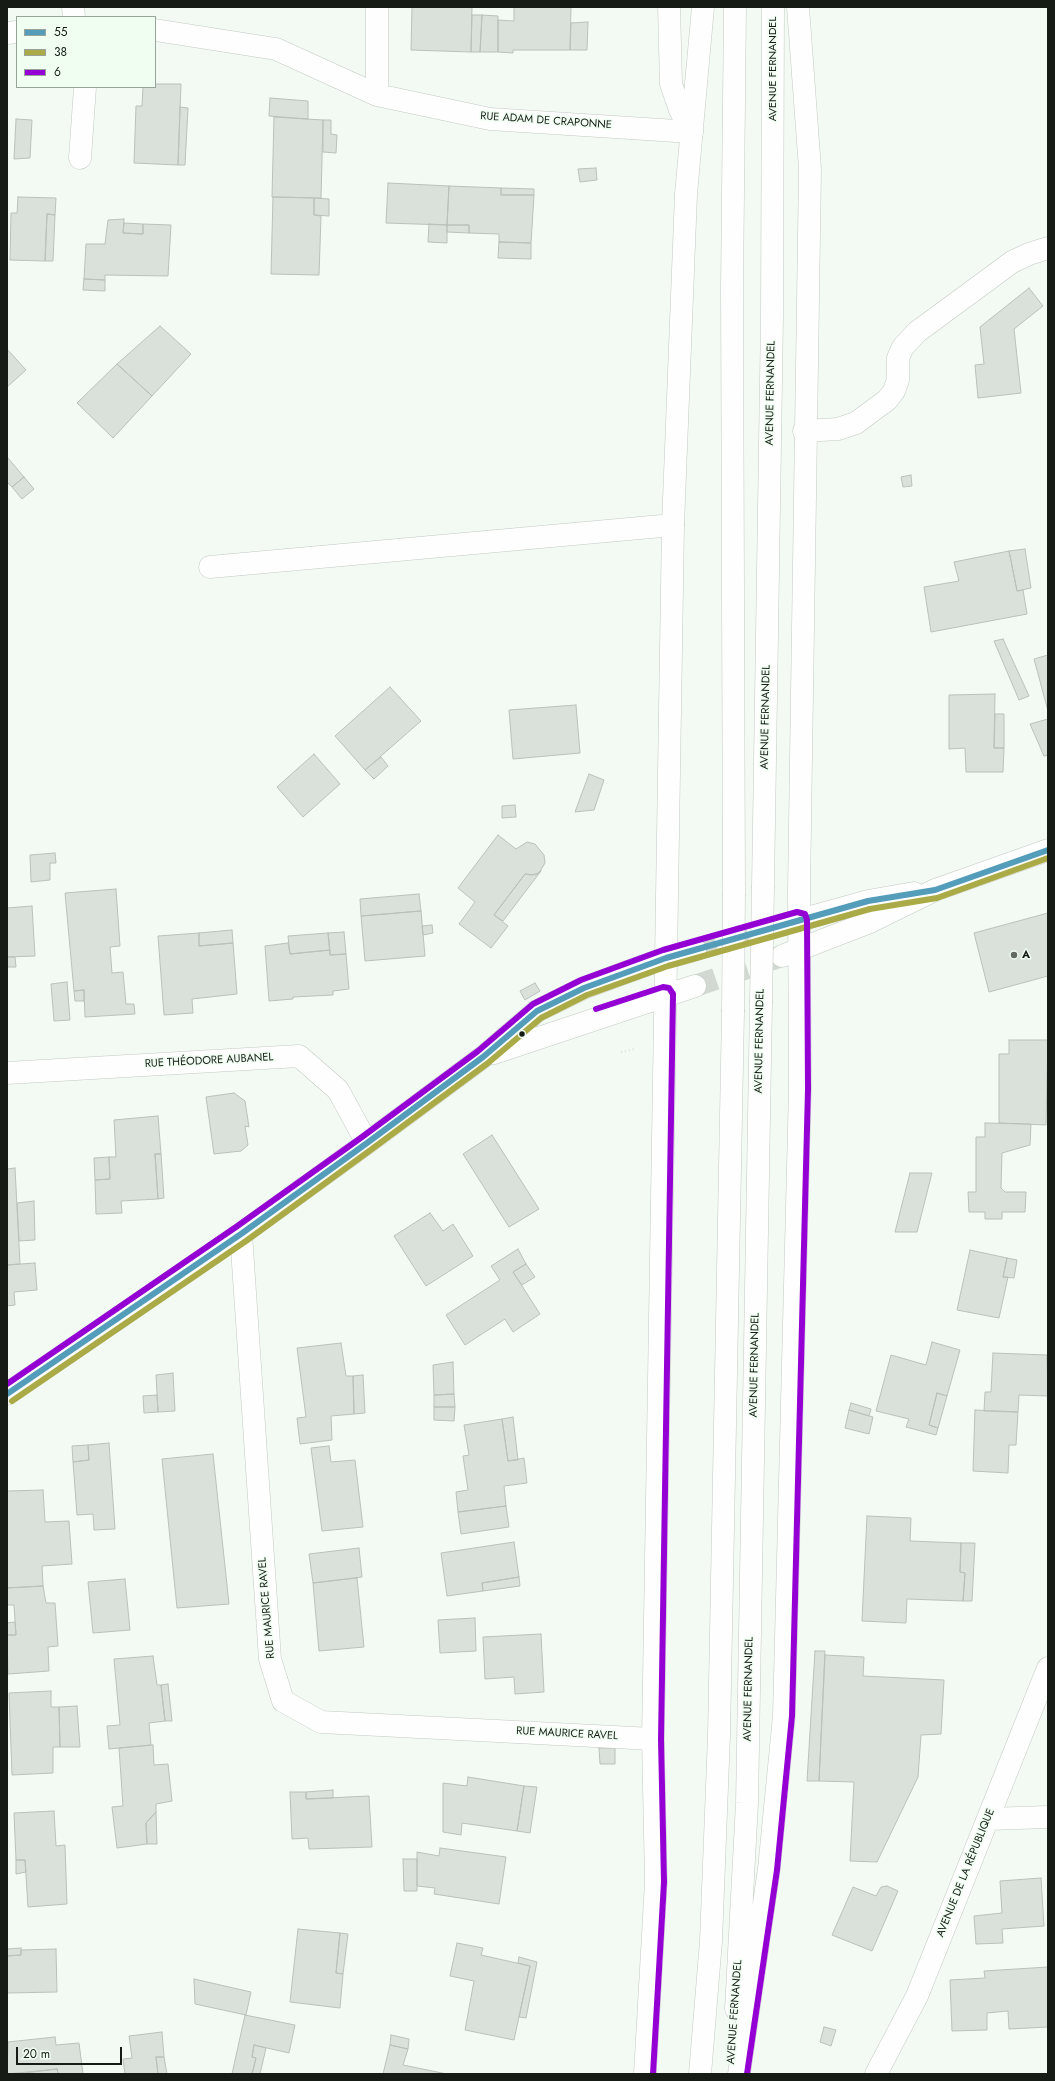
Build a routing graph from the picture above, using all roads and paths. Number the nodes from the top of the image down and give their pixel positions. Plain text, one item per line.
1 (377, 7) edge
2 (669, 7) edge
3 (703, 7) edge
4 (735, 7) edge
5 (773, 7) edge
6 (798, 7) edge
7 (156, 30) edge
8 (85, 88) edge
9 (377, 95) junction
10 (692, 132) junction
11 (80, 158) dead end
12 (1048, 248) edge
13 (804, 431) junction
14 (673, 525) junction
15 (210, 567) dead end
16 (1048, 850) edge
17 (935, 890) junction
18 (790, 923) junction
19 (695, 950) tunnel mouth
20 (790, 953) junction
21 (666, 958) junction
22 (695, 986) tunnel mouth
23 (666, 995) junction
24 (483, 1057) junction
25 (7, 1073) edge
26 (367, 1143) junction
27 (241, 1234) junction
28 (7, 1394) edge
29 (1048, 1668) edge
30 (1042, 1701) edge
31 (653, 1739) junction
32 (1048, 1817) edge
33 (988, 1819) junction
34 (645, 2074) edge
35 (700, 2074) edge
36 (730, 2074) edge
37 (739, 2074) edge
38 (876, 2074) edge

1 - 9 main road
2 - 10 main road
3 - 10 main road
4 - 35 main road, bridge
5 - 36 main road, AVENUE FERNANDEL, bridge
6 - 13 main road
7 - 9 main road, RUE ADAM DE CRAPONNE
8 - 11 main road
9 - 10 main road, RUE ADAM DE CRAPONNE
10 - 14 main road
12 - 13 main road
13 - 18 main road
14 - 15 main road
14 - 21 main road
16 - 17 main road
17 - 18 main road
17 - 20 main road
18 - 20 main road
19 - 21 main road
20 - 37 main road
21 - 23 main road
21 - 24 main road
22 - 23 main road
23 - 24 main road
23 - 31 main road
24 - 26 main road
25 - 26 main road, RUE THÉODORE AUBANEL
26 - 27 main road
27 - 28 main road
27 - 31 main road, RUE MAURICE RAVEL
29 - 30 main road, AVENUE DE LA RÉPUBLIQUE
30 - 33 main road, AVENUE DE LA RÉPUBLIQUE
31 - 34 main road
32 - 33 main road
33 - 38 main road, AVENUE DE LA RÉPUBLIQUE

